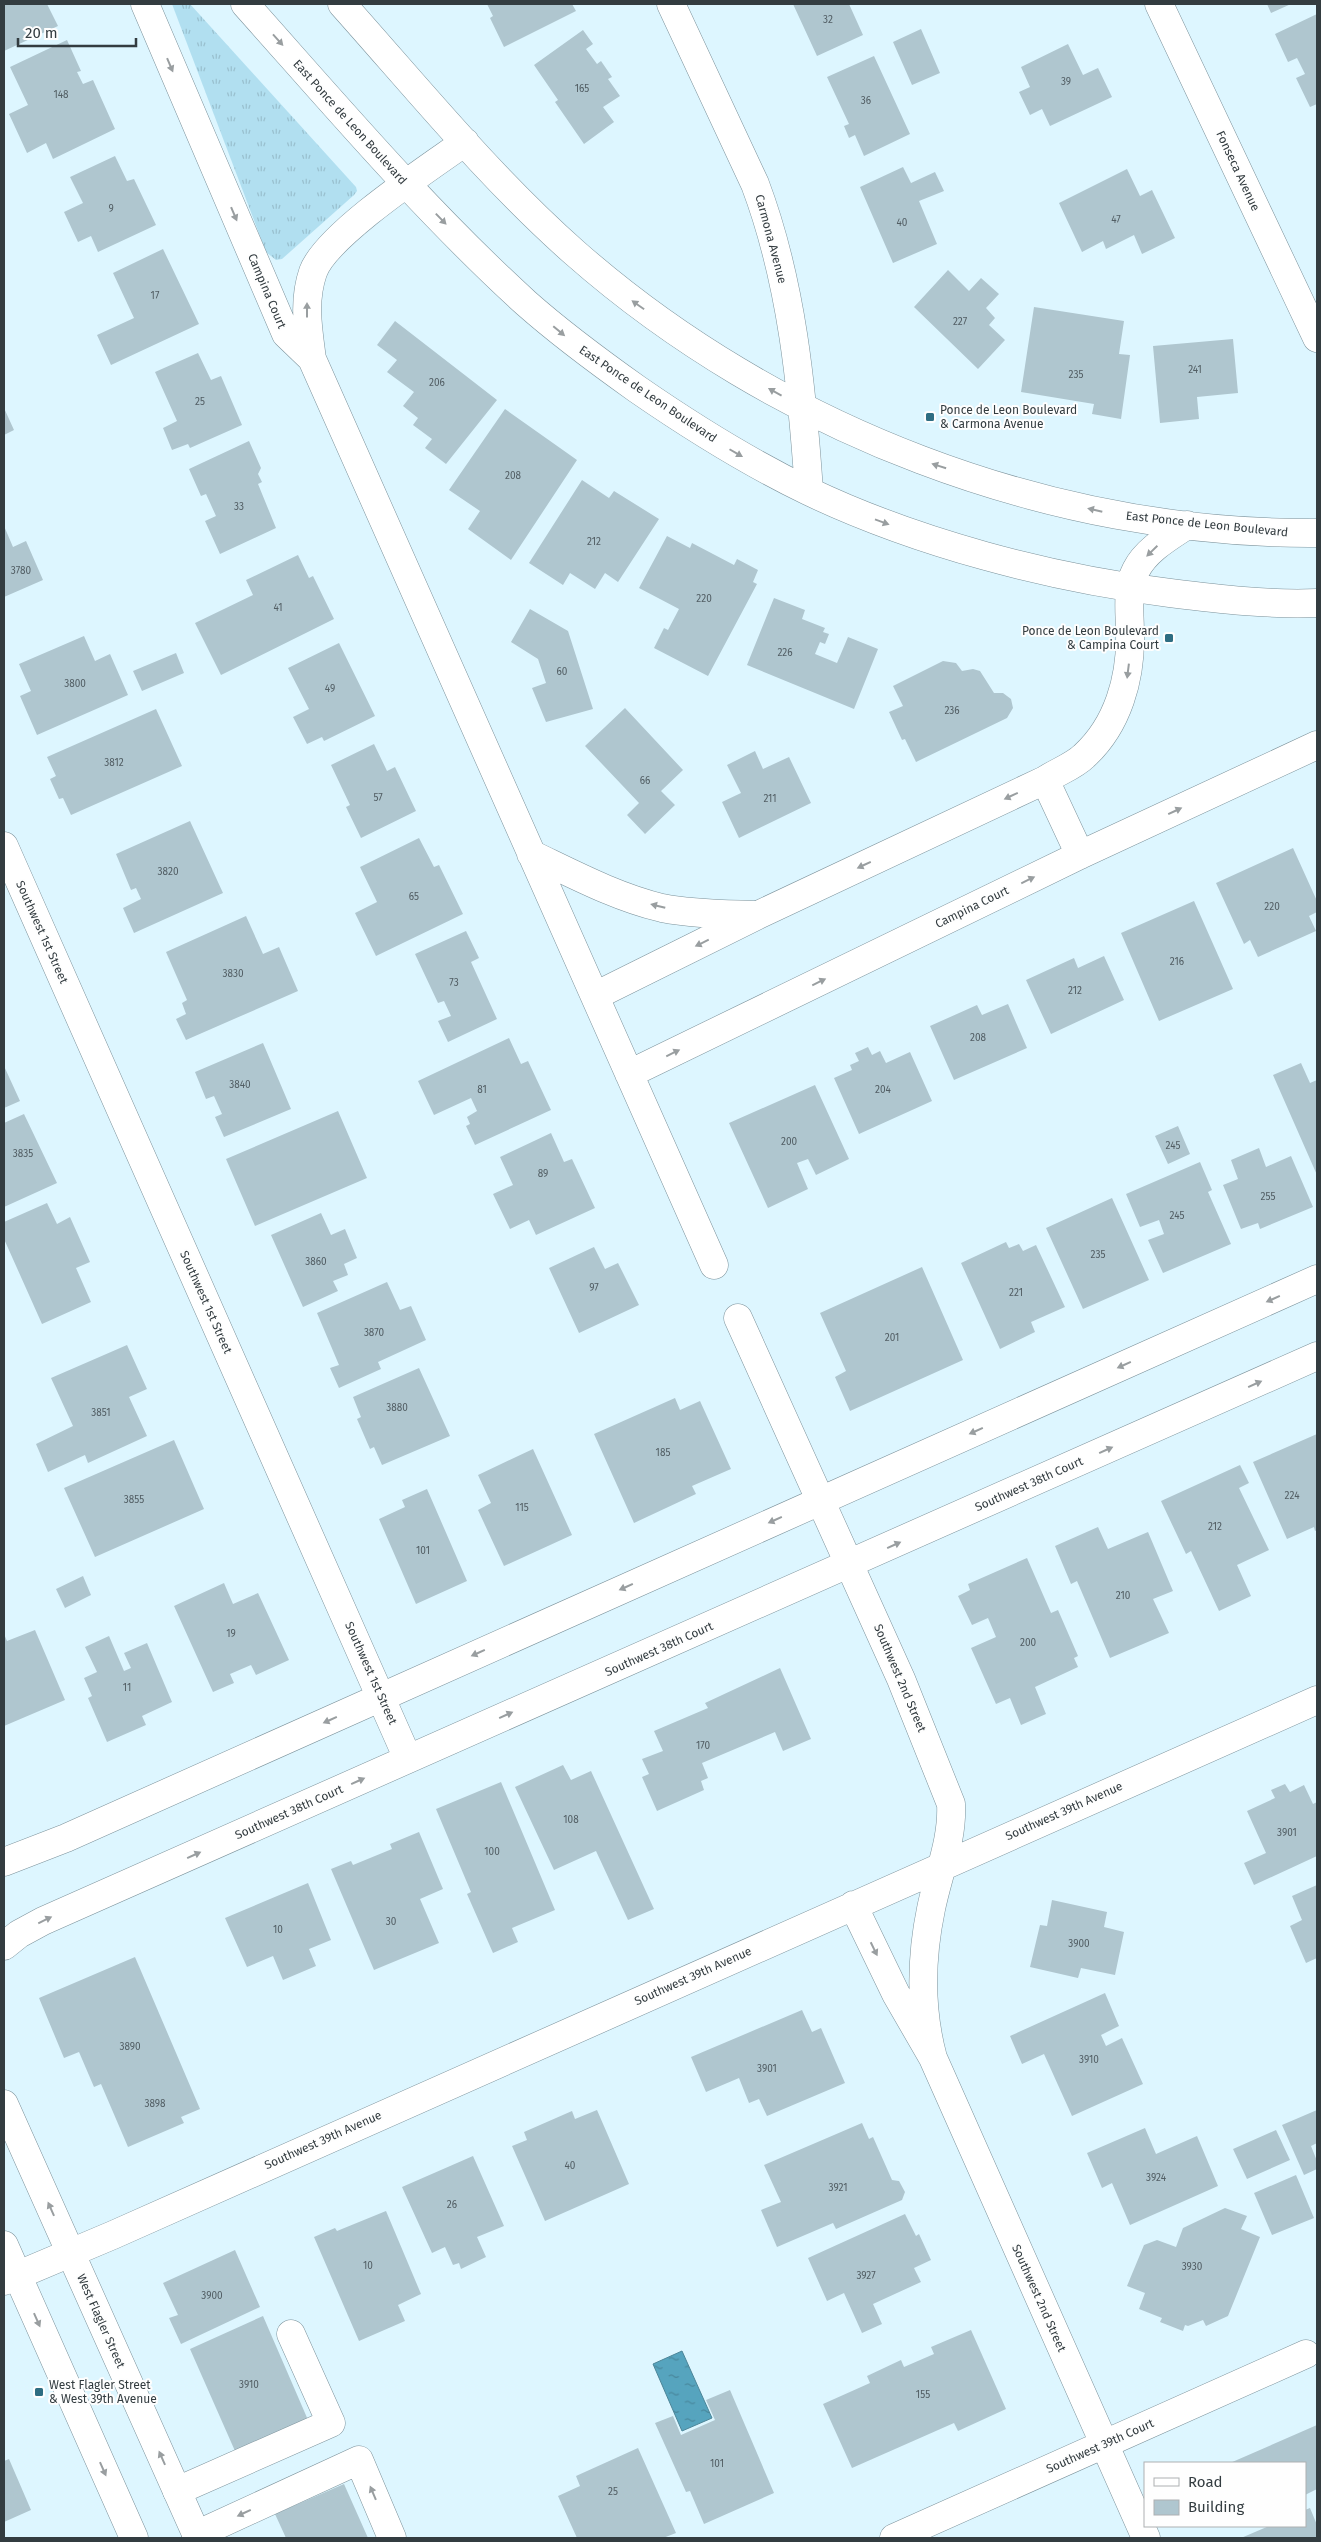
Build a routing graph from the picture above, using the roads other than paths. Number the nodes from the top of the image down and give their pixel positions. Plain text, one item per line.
1 (145, 4) edge
2 (245, 4) edge
3 (342, 4) edge
4 (671, 4) edge
5 (1159, 4) edge
6 (465, 142) junction
7 (406, 184) junction
8 (1317, 338) edge
9 (312, 358) junction
10 (803, 409) junction
11 (809, 491) junction
12 (1187, 525) junction
13 (1317, 533) edge
14 (1130, 588) junction
15 (1317, 603) edge
16 (1317, 745) edge
17 (1045, 780) junction
18 (4, 846) edge
19 (531, 854) junction
20 (1080, 855) junction
21 (758, 915) junction
22 (595, 996) junction
23 (629, 1074) junction
24 (714, 1265) dead end
25 (1317, 1279) edge
26 (738, 1318) dead end
27 (1317, 1356) edge
28 (819, 1500) junction
29 (849, 1564) junction
30 (382, 1697) junction
31 (1317, 1700) edge
32 (408, 1759) junction
33 (4, 1862) edge
34 (941, 1866) junction
35 (853, 1905) junction
36 (4, 1946) edge
37 (933, 2058) junction
38 (4, 2104) edge
39 (4, 2245) edge
40 (71, 2254) junction
41 (11, 2278) edge
42 (291, 2334) dead end
43 (1306, 2354) dead end
44 (1104, 2445) junction
45 (177, 2491) junction
46 (197, 2536) edge
47 (134, 2538) edge
48 (392, 2538) edge
49 (894, 2538) edge
50 (1146, 2538) edge

1 -> 9 street, Campina Court
2 -> 7 street, East Ponce de Leon Boulevard
3 - 6 street, East Ponce de Leon Boulevard
4 - 10 street, Carmona Avenue
5 - 8 street, Fonseca Avenue
6 - 7 street, Campina Court
10 -> 6 street, East Ponce de Leon Boulevard
9 -> 7 street, Campina Court
7 -> 11 street, East Ponce de Leon Boulevard
9 - 19 street
10 - 11 street, Carmona Avenue
12 -> 10 street, East Ponce de Leon Boulevard
11 -> 14 street, East Ponce de Leon Boulevard
12 - 13 street, East Ponce de Leon Boulevard
12 -> 14 street
14 - 15 street, East Ponce de Leon Boulevard
14 -> 17 street
20 -> 16 street, Campina Court
17 - 20 street
17 -> 21 street
18 - 30 street, Southwest 1st Street
21 -> 19 street
19 - 22 street
23 -> 20 street, Campina Court
21 -> 22 street
22 - 23 street
23 - 24 street
25 -> 28 street
26 - 28 street, Southwest 2nd Street
29 -> 27 street, Southwest 38th Court
28 - 29 street, Southwest 2nd Street
28 -> 30 street
32 -> 29 street, Southwest 38th Court
29 - 34 street, Southwest 2nd Street
30 - 32 street, Southwest 1st Street
30 -> 33 street
31 - 34 street, Southwest 39th Avenue
36 -> 32 street, Southwest 38th Court
34 - 35 street, Southwest 39th Avenue
34 - 37 street, Southwest 2nd Street
35 -> 37 street, Southwest 2nd Street
35 - 40 street, Southwest 39th Avenue
37 - 44 street, Southwest 2nd Street
40 -> 38 street, West Flagler Street
39 - 41 street
40 - 41 street, Southwest 39th Avenue
45 -> 40 street, West Flagler Street
41 -> 47 street
42 - 45 street
43 - 44 street, Southwest 39th Court
44 - 49 street, Southwest 39th Court
44 - 50 street, Southwest 2nd Street
45 - 46 street, West Flagler Street
48 -> 46 street

